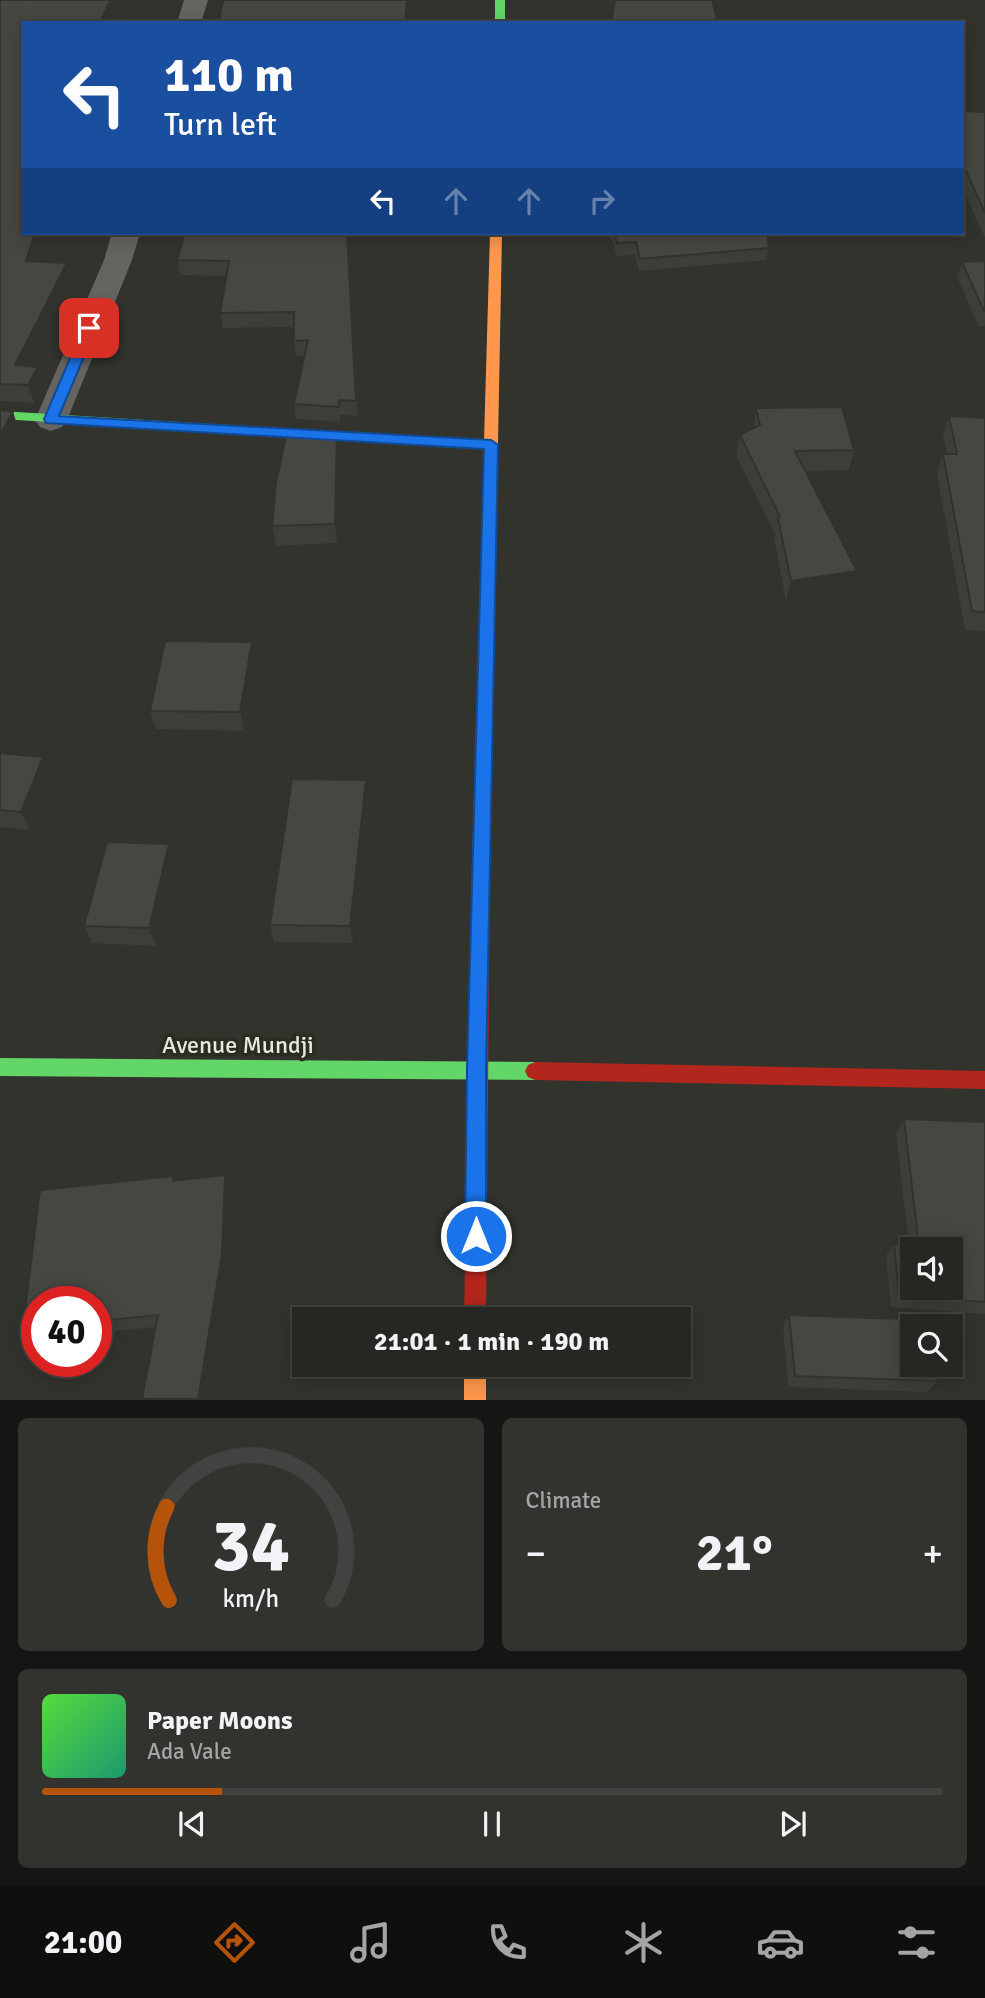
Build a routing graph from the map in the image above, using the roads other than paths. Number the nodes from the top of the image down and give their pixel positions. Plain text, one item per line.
1 (196, 0) edge
2 (500, 0) edge
3 (190, 21) edge
4 (500, 21) edge
5 (125, 235) edge
6 (496, 235) edge
7 (0, 415) edge
8 (51, 419) junction
9 (491, 445) junction
10 (0, 1067) edge
11 (476, 1070) junction
12 (985, 1080) edge
13 (475, 1307) edge
14 (475, 1377) edge
15 (475, 1399) edge

1 - 3 street
2 - 4 street
5 - 8 street
6 - 9 street
7 - 8 street
8 - 9 street
9 - 11 street
10 - 11 street, Avenue Mundji
11 - 12 street, Avenue Mundji
11 - 13 street
14 - 15 street

